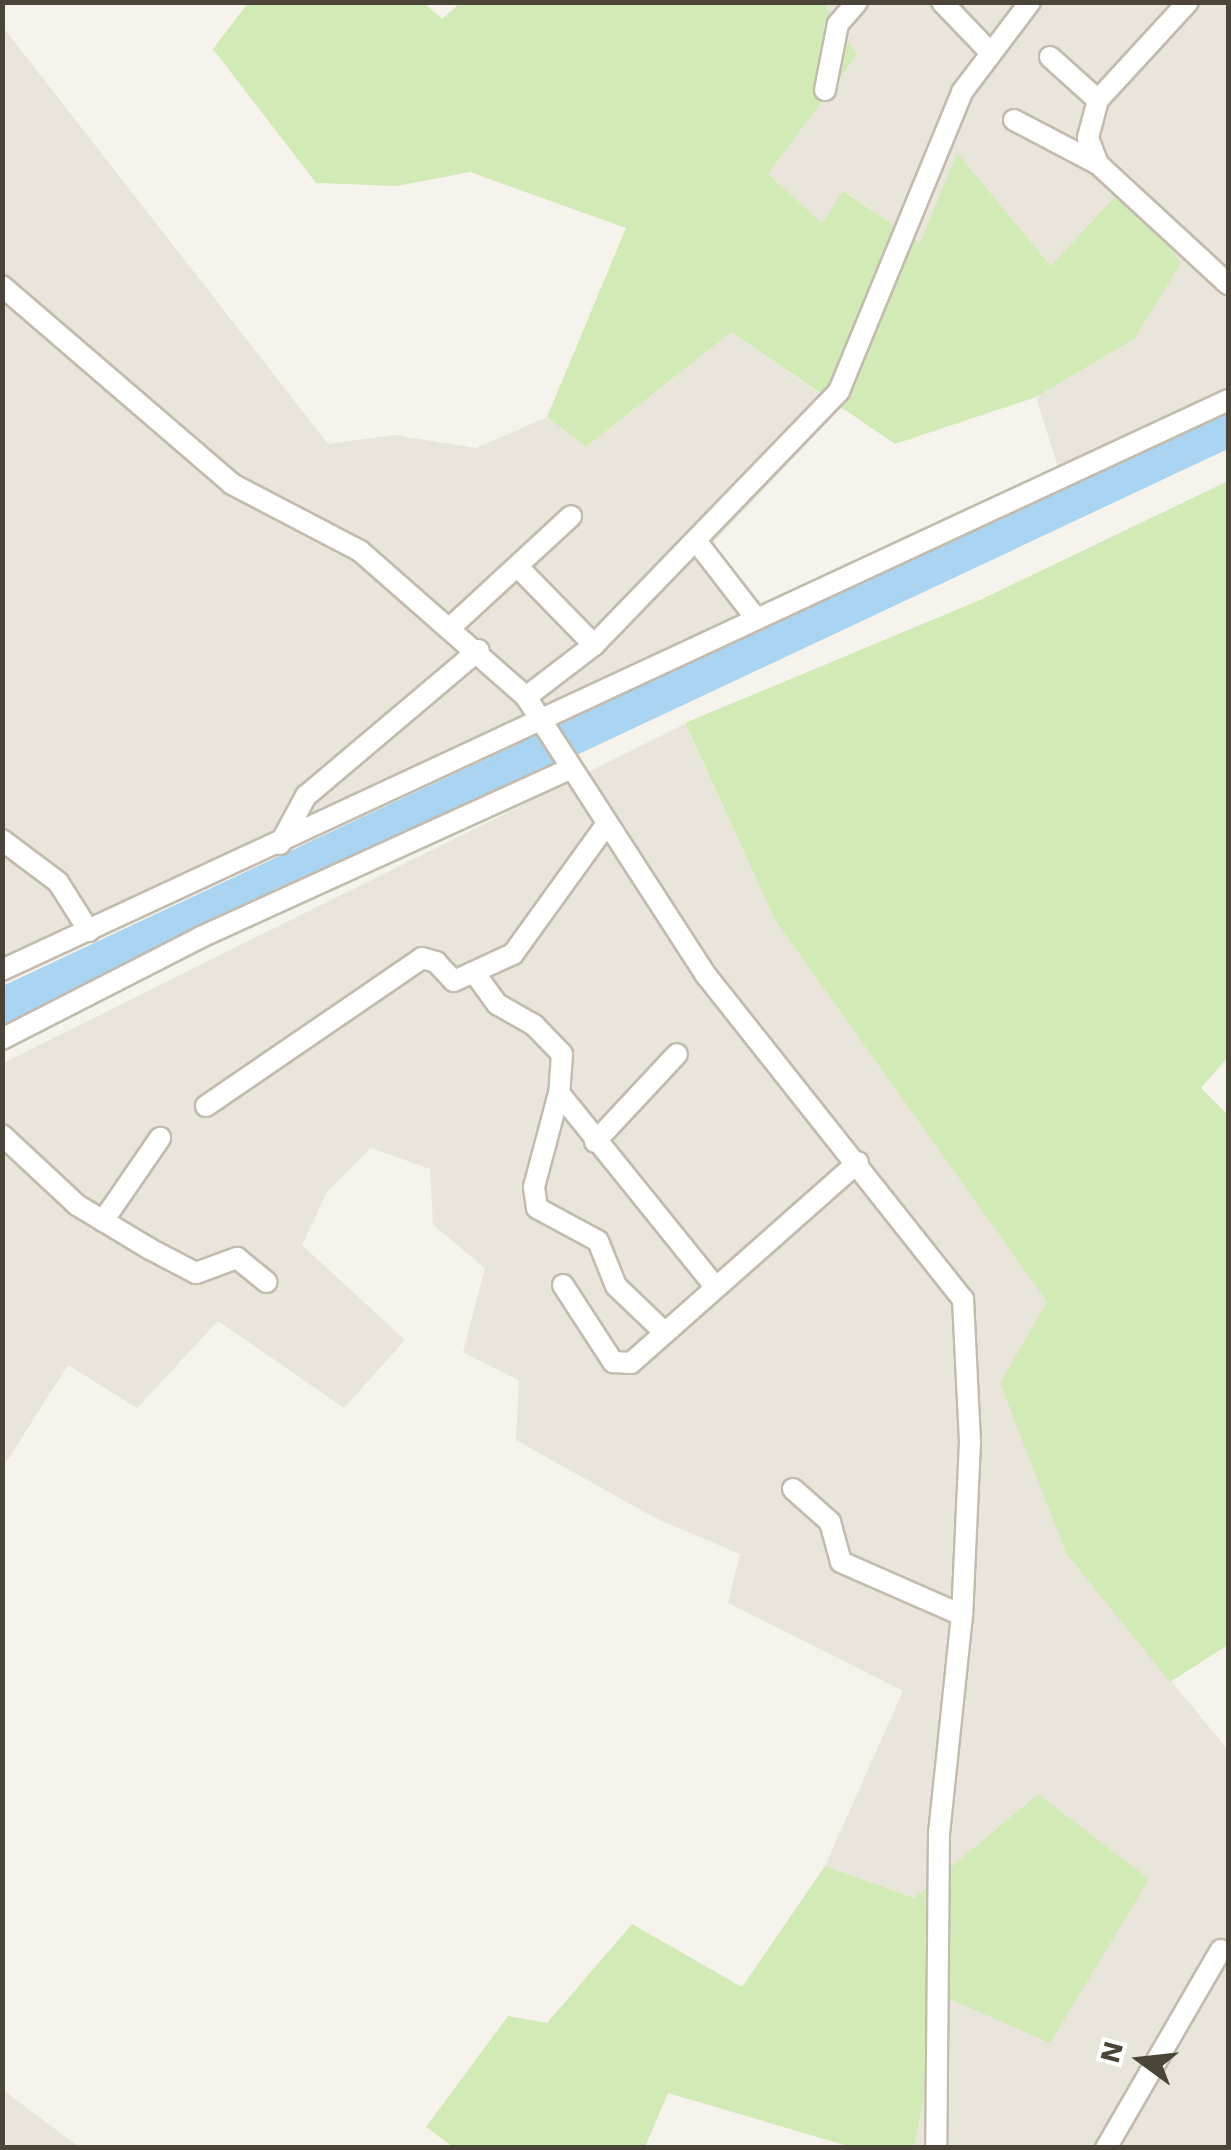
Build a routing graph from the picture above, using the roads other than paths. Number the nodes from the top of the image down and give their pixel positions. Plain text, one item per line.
1 (857, 2) edge
2 (942, 2) edge
3 (1030, 2) edge
4 (1188, 2) edge
5 (988, 50) junction
6 (1050, 57) dead end
7 (825, 90) dead end
8 (1098, 100) junction
9 (1014, 120) dead end
10 (1098, 164) junction
11 (1228, 284) edge
12 (2, 286) edge
13 (1228, 400) edge
14 (572, 516) dead end
15 (697, 542) junction
16 (518, 567) junction
17 (755, 618) junction
18 (452, 626) junction
19 (594, 645) junction
20 (478, 650) junction
21 (526, 697) junction
22 (543, 723) junction
23 (568, 766) junction
24 (606, 825) junction
25 (2, 840) edge
26 (280, 844) junction
27 (89, 930) junction
28 (2, 970) edge
29 (476, 975) junction
30 (2, 1040) edge
31 (677, 1054) dead end
32 (559, 1092) junction
33 (206, 1106) dead end
34 (2, 1135) edge
35 (160, 1138) dead end
36 (595, 1142) junction
37 (858, 1162) junction
38 (103, 1220) junction
39 (267, 1282) dead end
40 (713, 1284) junction
41 (563, 1285) dead end
42 (662, 1330) junction
43 (793, 1489) dead end
44 (962, 1615) junction
45 (1222, 1950) dead end
46 (936, 2148) edge
47 (1106, 2148) edge

1 - 7 street
2 - 5 street
3 - 5 street
4 - 8 street
5 - 15 street
6 - 8 street
8 - 10 street
9 - 10 street
10 - 11 street
12 - 18 street
13 - 17 street
14 - 16 street
15 - 17 street
15 - 19 street
16 - 18 street
16 - 19 street
17 - 22 street
18 - 20 street
19 - 21 street
20 - 21 street
20 - 26 street
21 - 22 street
22 - 23 street
22 - 26 street
23 - 24 street
23 - 30 street
24 - 29 street
24 - 37 street
25 - 27 street
26 - 27 street
27 - 28 street
29 - 32 street
29 - 33 street
31 - 36 street
32 - 36 street
32 - 42 street
34 - 38 street
35 - 38 street
36 - 40 street
37 - 40 street
37 - 44 street
38 - 39 street
40 - 42 street
41 - 42 street
43 - 44 street
44 - 46 street
45 - 47 street

